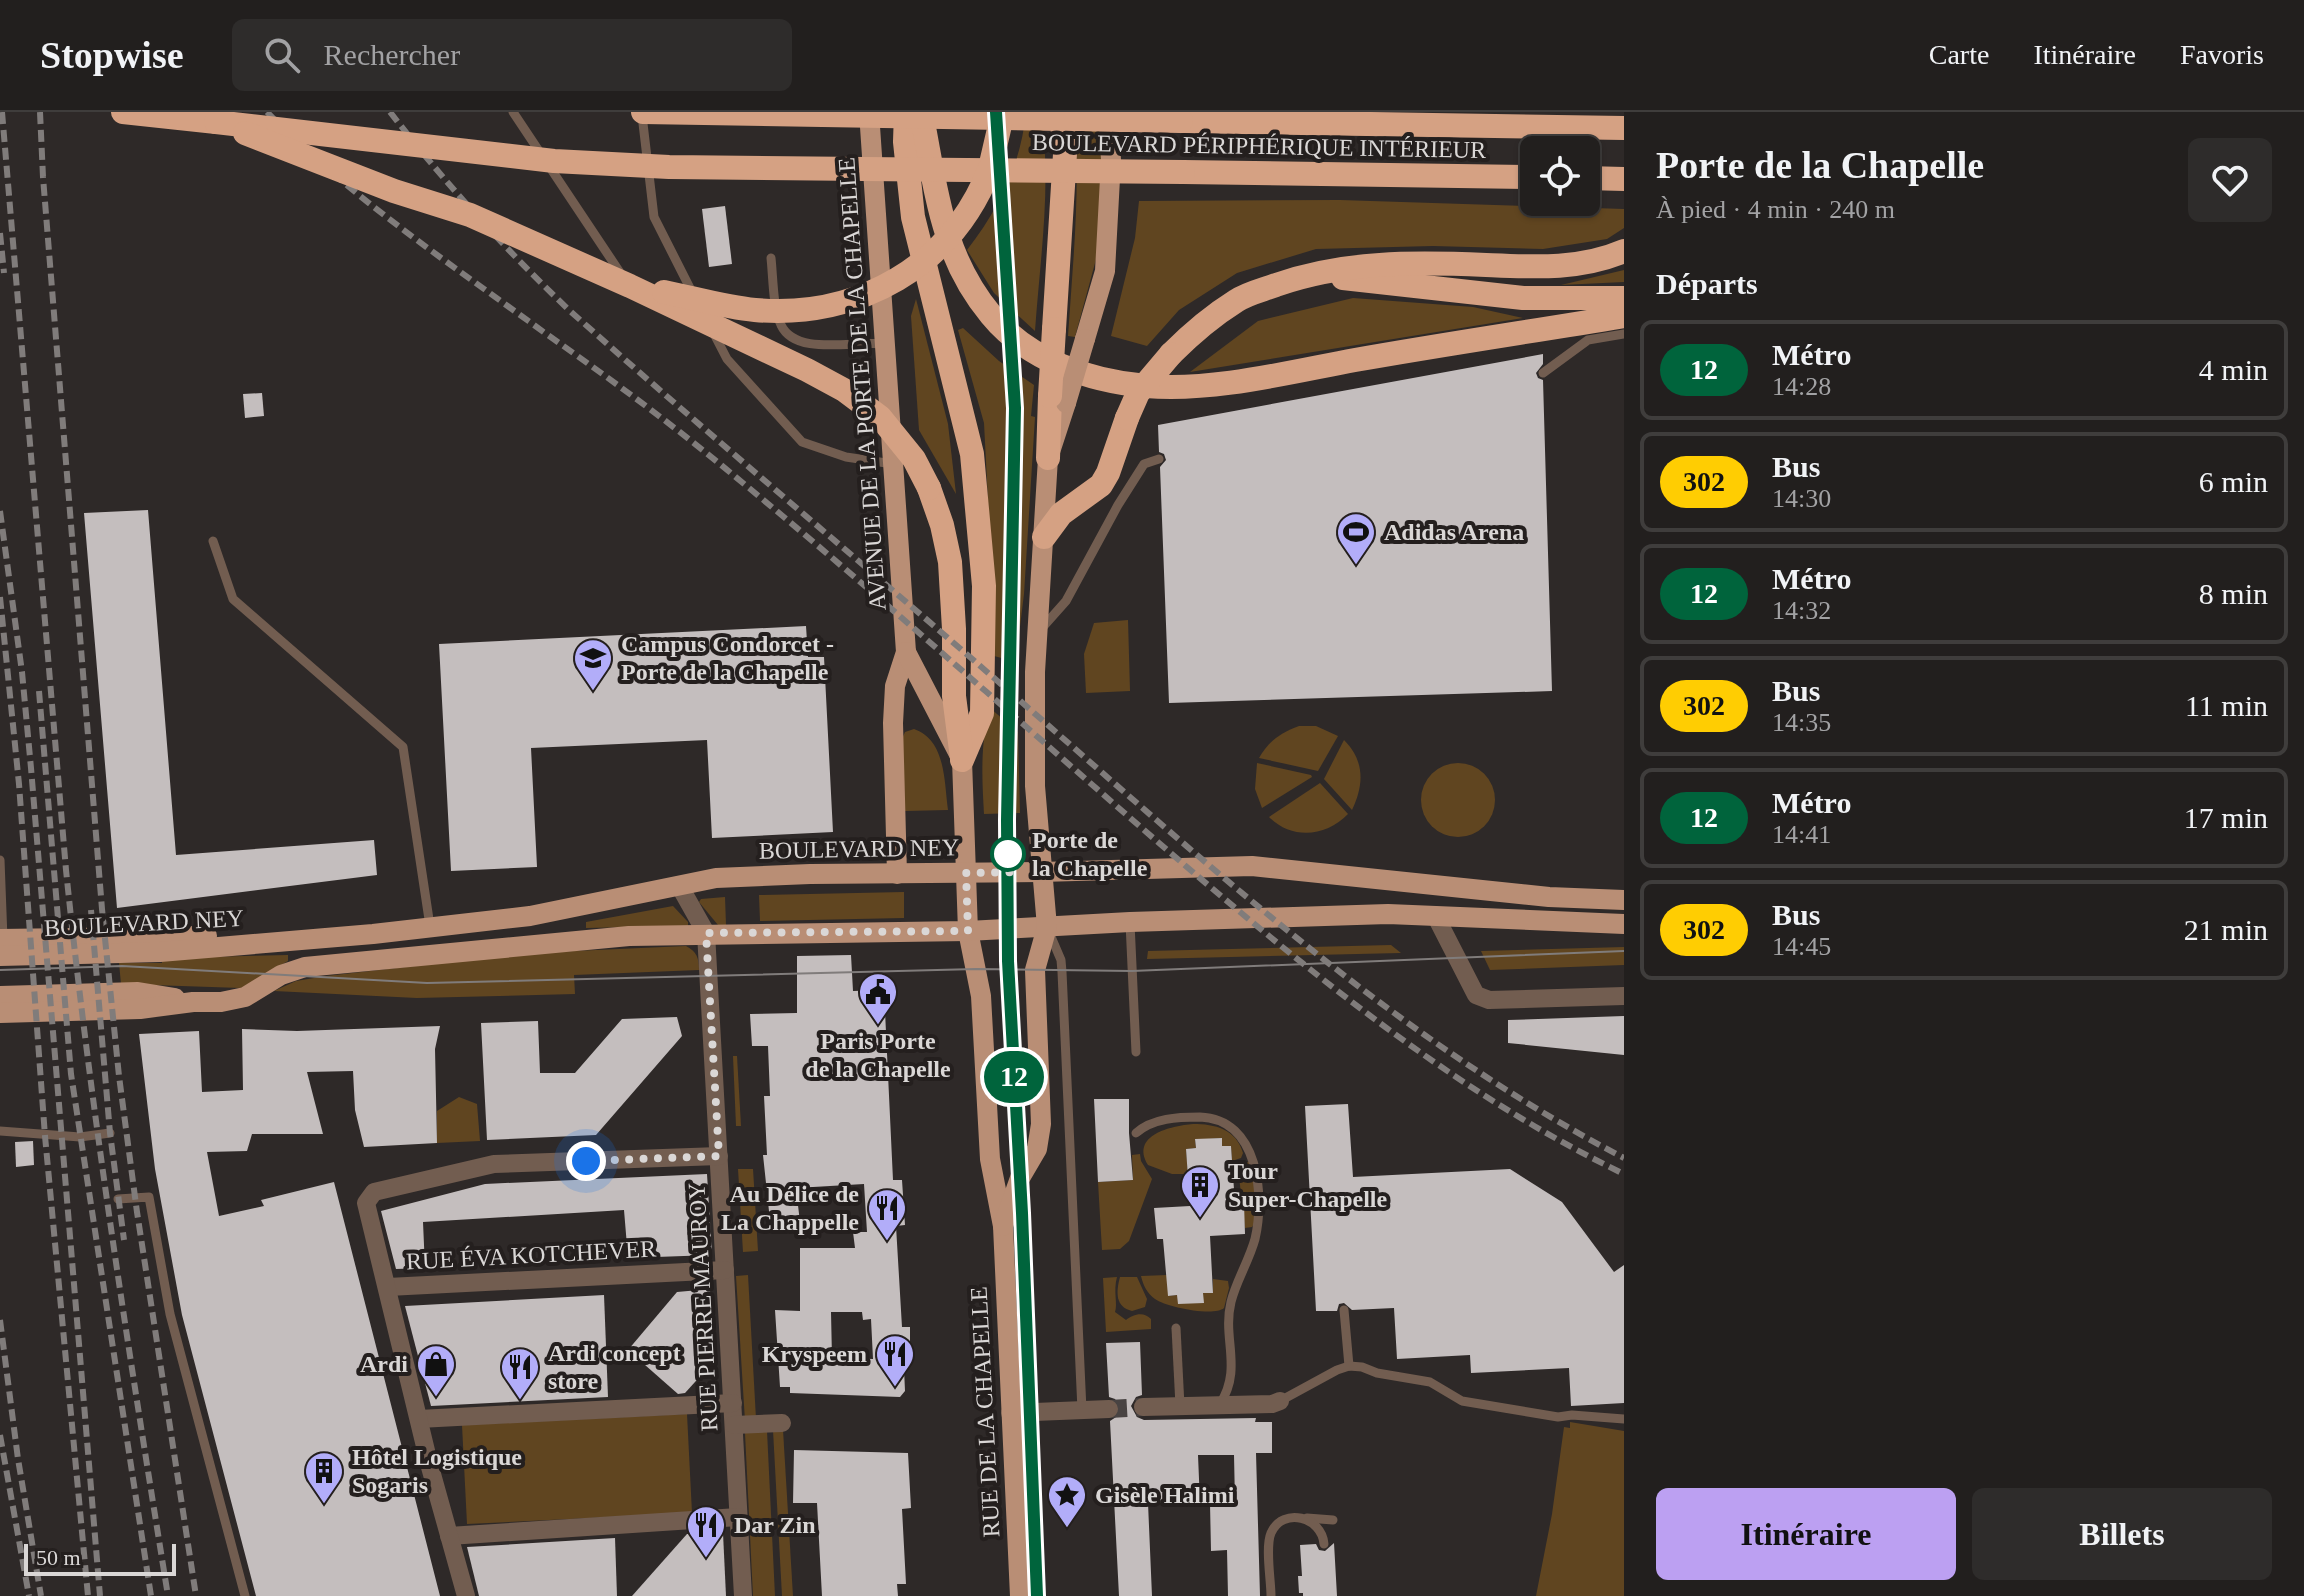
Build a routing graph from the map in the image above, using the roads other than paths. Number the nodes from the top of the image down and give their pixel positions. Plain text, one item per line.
1 (123, 112) edge
2 (513, 112) edge
3 (642, 112) edge
4 (869, 112) edge
5 (906, 112) edge
6 (921, 112) edge
7 (1003, 112) edge
8 (1110, 112) edge
9 (1065, 115) edge
10 (216, 122) junction
11 (1624, 128) edge
12 (1520, 177) edge
13 (1600, 178) edge
14 (1624, 179) edge
15 (1624, 251) edge
16 (771, 258) dead end
17 (1308, 274) junction
18 (630, 286) junction
19 (1624, 298) edge
20 (696, 299) junction
21 (646, 308) dead end
22 (660, 313) dead end
23 (1624, 316) edge
24 (1624, 334) edge
25 (884, 344) junction
26 (1543, 373) dead end
27 (1058, 399) junction
28 (1048, 458) joint
29 (1159, 459) dead end
30 (893, 464) junction
31 (1044, 537) junction
32 (213, 541) dead end
33 (1037, 634) junction
34 (906, 652) junction
35 (962, 760) junction
36 (0, 860) edge
37 (1041, 872) junction
38 (966, 873) junction
39 (897, 874) junction
40 (679, 885) junction
41 (1624, 900) edge
42 (1435, 915) junction
43 (1130, 922) junction
44 (1624, 924) edge
45 (430, 927) junction
46 (1047, 927) junction
47 (968, 931) junction
48 (706, 933) junction
49 (1, 945) edge
50 (0, 996) edge
51 (1624, 996) edge
52 (193, 1002) junction
53 (0, 1013) edge
54 (1136, 1052) dead end
55 (0, 1131) edge
56 (110, 1133) dead end
57 (1136, 1133) dead end
58 (719, 1156) junction
59 (118, 1199) dead end
60 (1003, 1226) junction
61 (725, 1270) junction
62 (388, 1287) junction
63 (1344, 1310) dead end
64 (1176, 1328) dead end
65 (1349, 1366) junction
66 (1280, 1401) joint
67 (733, 1403) junction
68 (1219, 1405) junction
69 (1180, 1406) junction
70 (1143, 1407) tunnel mouth
71 (1109, 1409) tunnel mouth
72 (1082, 1410) junction
73 (1010, 1413) junction
74 (419, 1419) junction
75 (1624, 1419) edge
76 (782, 1423) dead end
77 (734, 1425) junction
78 (738, 1517) junction
79 (1304, 1518) junction
80 (1333, 1520) dead end
81 (449, 1536) junction
82 (1324, 1544) dead end
83 (245, 1596) edge
84 (466, 1596) edge
85 (743, 1596) edge
86 (1020, 1596) edge
87 (1271, 1596) edge

1 - 10 highway, BOULEVARD PÉRIPHÉRIQUE INTÉRIEUR
2 - 21 lane
3 - 9 highway, bridge
3 - 20 lane
4 - 25 main road, AVENUE DE LA PORTE DE LA CHAPELLE
5 - 35 highway
6 - 23 highway
7 - 18 highway, bridge
8 - 9 highway, bridge
8 - 27 main road, bridge
9 - 11 highway, bridge
9 - 27 highway, bridge
10 - 12 highway, BOULEVARD PÉRIPHÉRIQUE INTÉRIEUR, bridge
10 - 18 highway, bridge
13 - 14 highway
15 - 17 highway
16 - 25 lane
17 - 19 highway
17 - 31 highway, bridge
18 - 35 highway, bridge
20 - 22 lane
20 - 30 lane
24 - 26 lane
25 - 30 main road, AVENUE DE LA PORTE DE LA CHAPELLE
27 - 28 highway
28 - 31 main road
29 - 33 lane
30 - 34 main road, AVENUE DE LA PORTE DE LA CHAPELLE
31 - 33 main road
32 - 45 lane
33 - 37 main road
34 - 35 main road, AVENUE DE LA PORTE DE LA CHAPELLE
34 - 39 main road, AVENUE DE LA PORTE DE LA CHAPELLE
35 - 38 main road, AVENUE DE LA PORTE DE LA CHAPELLE
36 - 49 lane
37 - 38 main road, BOULEVARD NEY
37 - 41 main road, BOULEVARD NEY
37 - 46 main road
38 - 39 main road, BOULEVARD NEY
38 - 47 main road, AVENUE DE LA PORTE DE LA CHAPELLE
39 - 40 main road, BOULEVARD NEY
40 - 45 main road, BOULEVARD NEY
40 - 48 street
42 - 43 main road
42 - 44 main road
42 - 51 street
43 - 46 main road
43 - 54 lane
45 - 49 main road, BOULEVARD NEY
46 - 47 main road
46 - 60 main road, RUE DE LA CHAPELLE
46 - 72 lane
47 - 48 main road
47 - 60 main road, RUE DE LA CHAPELLE
48 - 52 main road
48 - 58 street, RUE PIERRE MAUROY
50 - 52 main road
52 - 53 main road
55 - 56 lane
57 - 68 lane
58 - 61 street, RUE PIERRE MAUROY
58 - 62 street
59 - 83 lane
60 - 73 main road, RUE DE LA CHAPELLE
61 - 62 street, RUE ÉVA KOTCHEVER
61 - 67 street, RUE PIERRE MAUROY
62 - 74 street
63 - 65 lane
64 - 69 lane
65 - 66 lane
65 - 75 lane
66 - 68 street
67 - 74 street
67 - 77 street, RUE PIERRE MAUROY
68 - 69 street
69 - 70 street
71 - 72 street
72 - 73 street
73 - 86 main road, RUE DE LA CHAPELLE
74 - 81 street
76 - 77 street
77 - 78 street, RUE PIERRE MAUROY
78 - 81 street
78 - 85 street, RUE PIERRE MAUROY
79 - 80 lane
79 - 82 lane
79 - 87 lane
81 - 84 street

